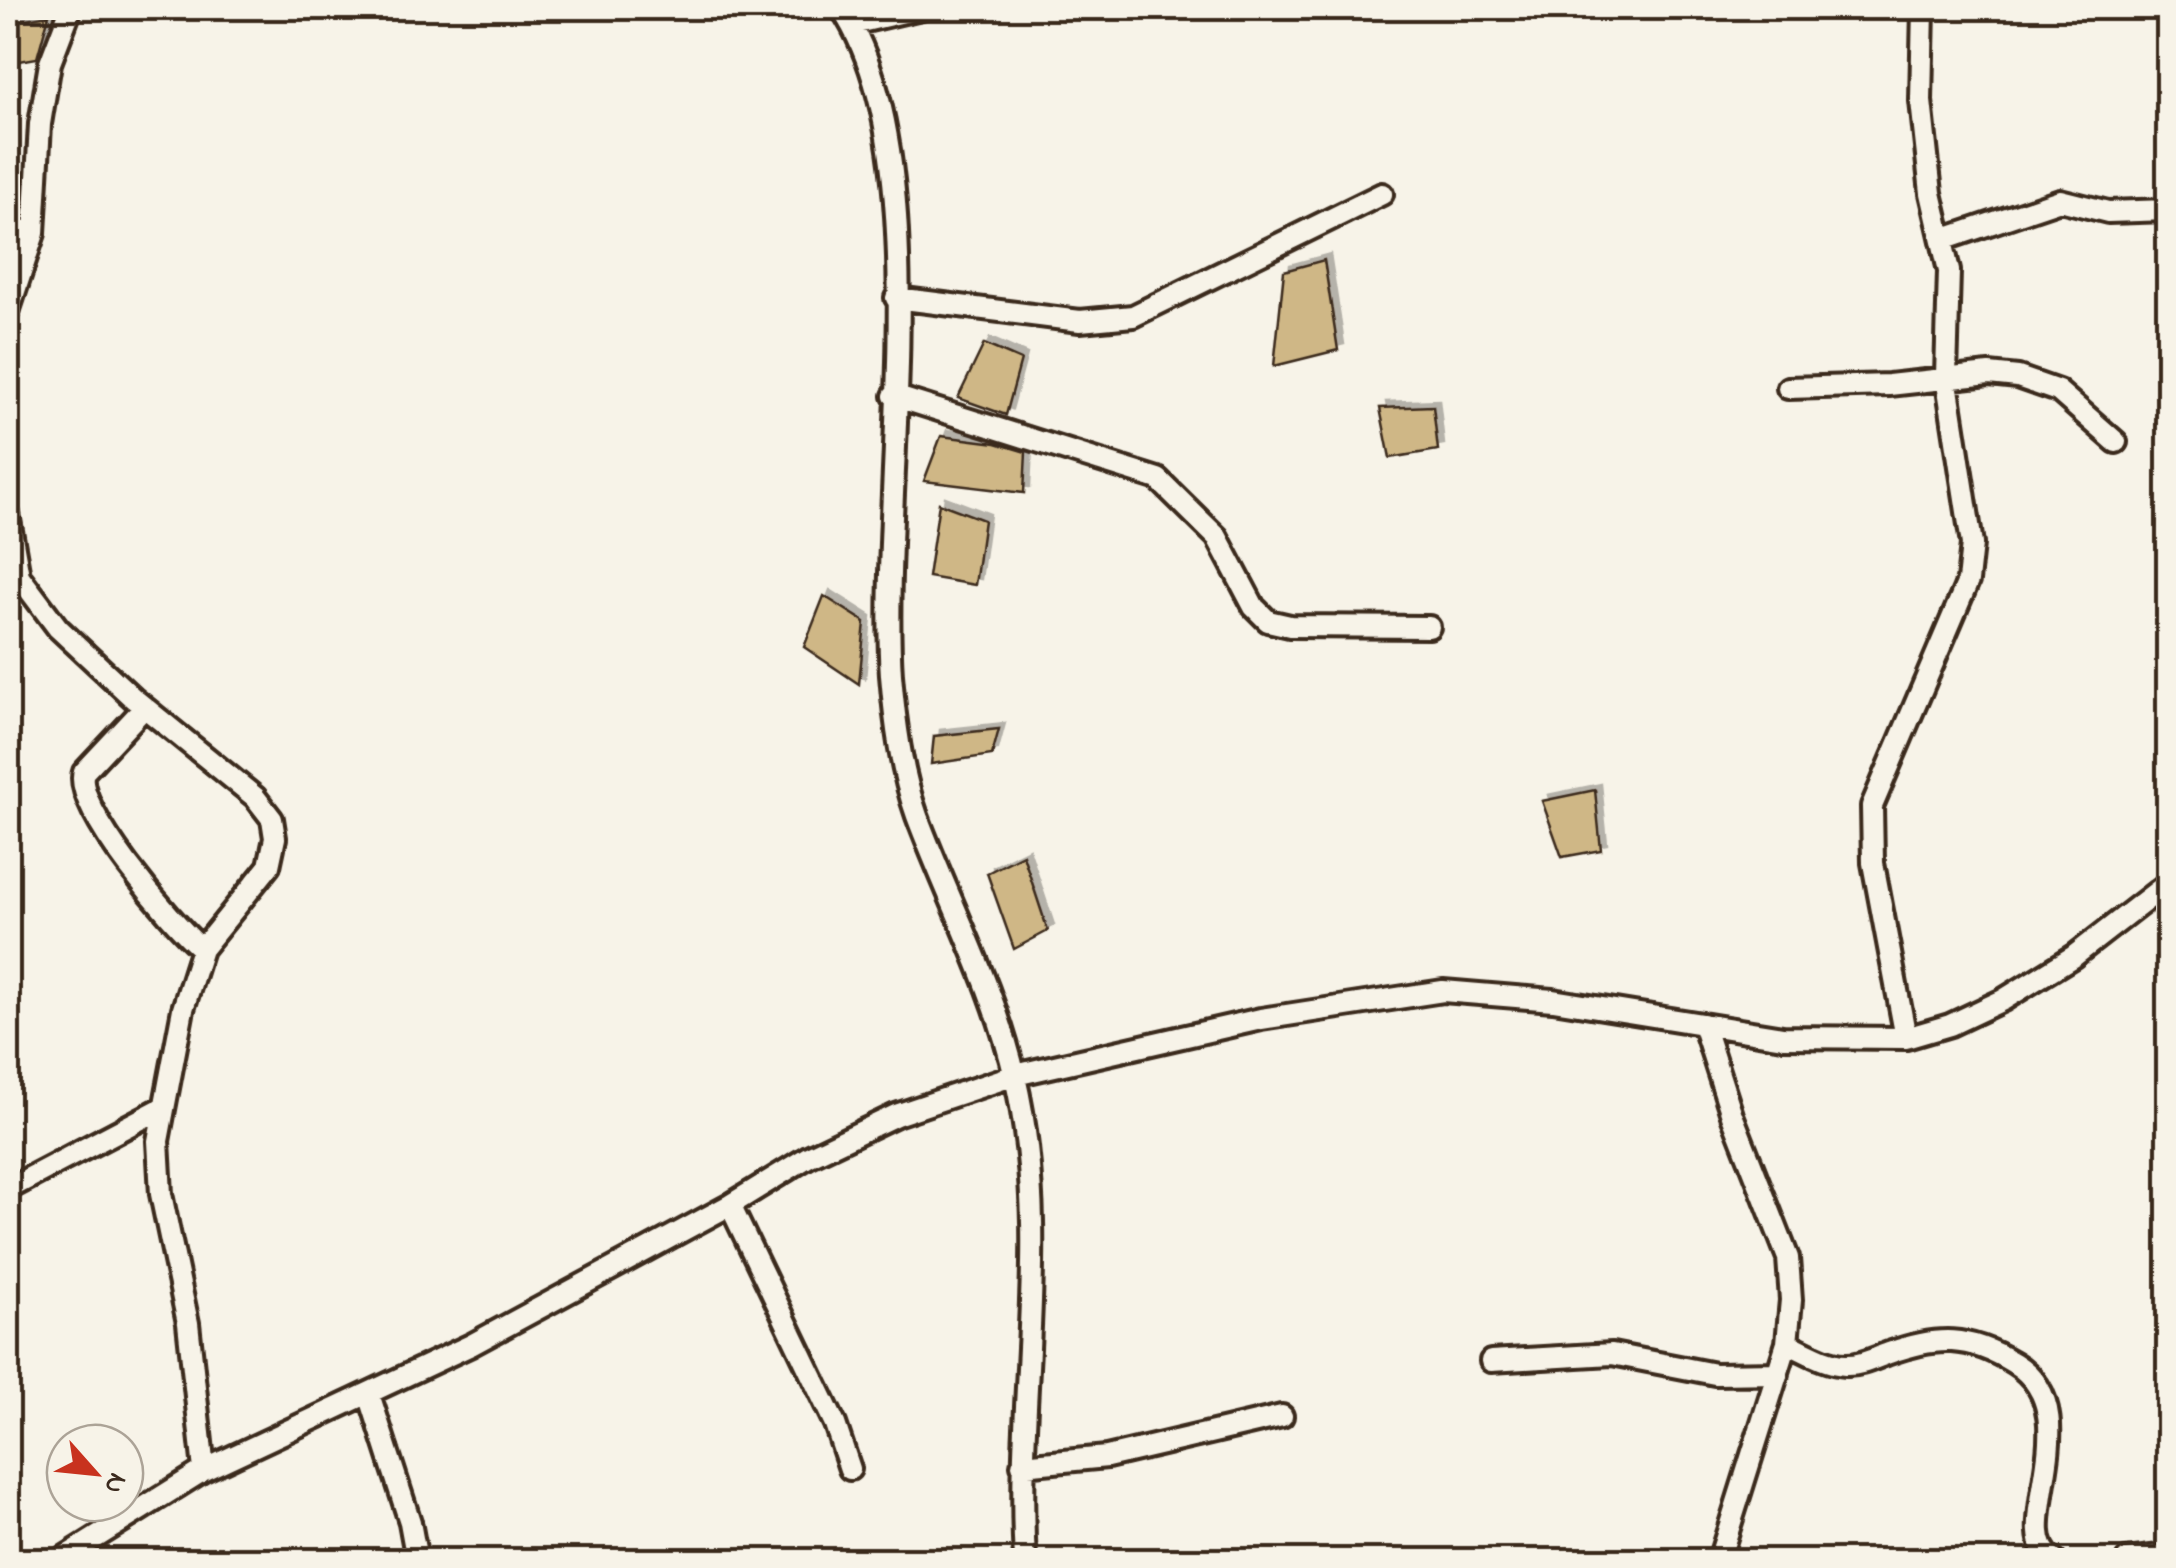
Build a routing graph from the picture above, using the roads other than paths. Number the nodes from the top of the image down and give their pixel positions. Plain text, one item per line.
1 (71, 8) edge
2 (920, 8) edge
3 (1922, 8) edge
4 (846, 16) edge
5 (1382, 194) dead end
6 (2168, 210) edge
7 (8, 228) edge
8 (34, 233) junction
9 (1942, 240) junction
10 (896, 298) junction
11 (8, 312) edge
12 (1946, 376) junction
13 (1788, 388) dead end
14 (894, 396) junction
15 (2116, 442) dead end
16 (8, 514) edge
17 (1429, 627) dead end
18 (144, 708) junction
19 (2168, 883) edge
20 (202, 948) junction
21 (1703, 1024) junction
22 (1906, 1038) junction
23 (1015, 1076) junction
24 (164, 1106) junction
25 (8, 1189) edge
26 (730, 1205) junction
27 (1787, 1343) junction
28 (1491, 1360) dead end
29 (1778, 1373) junction
30 (369, 1394) junction
31 (1282, 1416) dead end
32 (1022, 1465) junction
33 (850, 1469) dead end
34 (204, 1470) junction
35 (2168, 1555) edge
36 (60, 1560) edge
37 (417, 1560) edge
38 (1025, 1560) edge
39 (1719, 1560) edge
40 (2054, 1560) edge
41 (2127, 1560) edge

1 - 8 street
2 - 4 street
3 - 9 street
4 - 10 street
5 - 10 street
6 - 9 street
7 - 8 street
8 - 11 street
9 - 12 street
10 - 14 street
12 - 13 street
12 - 15 street
12 - 22 street
14 - 17 street
14 - 23 street
16 - 18 street
18 - 20 street
18 - 20 street
19 - 22 street
20 - 24 street
21 - 22 street
21 - 23 street
21 - 27 street
23 - 26 street
23 - 32 street
24 - 25 street
24 - 34 street
26 - 30 street
26 - 33 street
27 - 29 street
27 - 40 street
28 - 29 street
29 - 39 street
30 - 34 street
30 - 37 street
31 - 32 street
32 - 38 street
34 - 36 street
35 - 41 street

